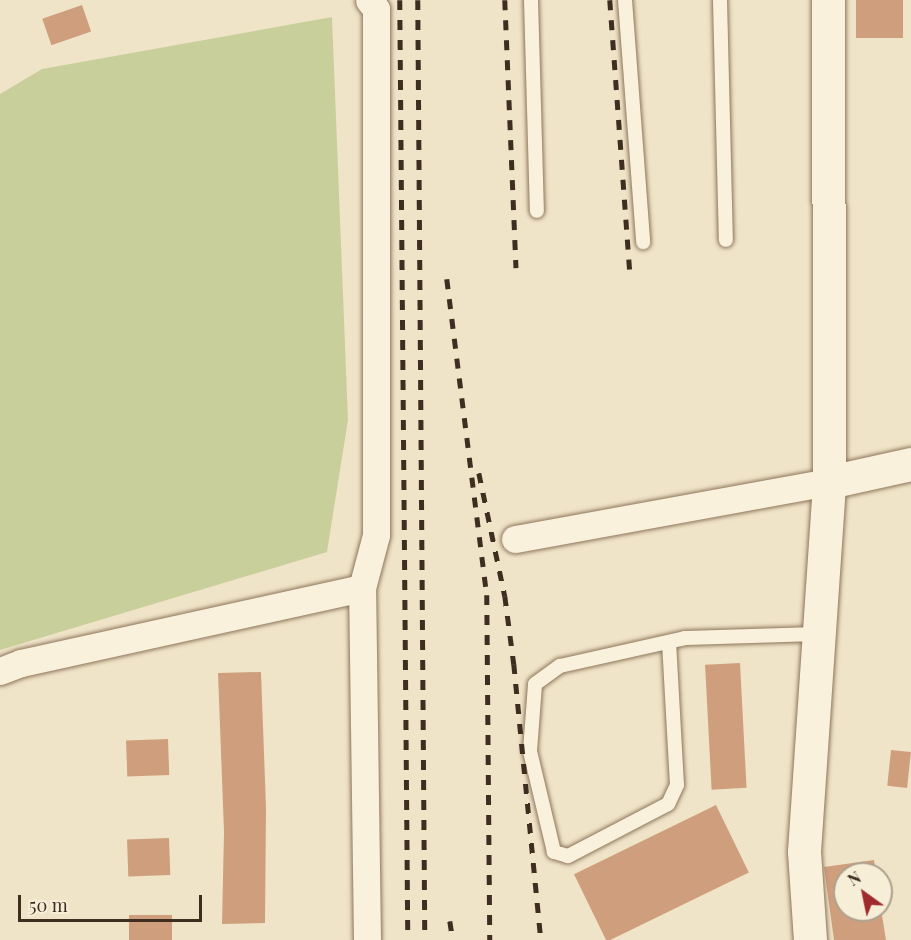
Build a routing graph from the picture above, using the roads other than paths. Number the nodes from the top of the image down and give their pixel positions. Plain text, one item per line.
1 (369, 0) edge
2 (531, 0) edge
3 (625, 0) edge
4 (720, 0) edge
5 (828, 0) edge
6 (537, 211) dead end
7 (726, 240) dead end
8 (643, 242) dead end
9 (911, 465) edge
10 (829, 482) junction
11 (515, 539) dead end
12 (362, 588) junction
13 (818, 634) junction
14 (669, 642) junction
15 (0, 671) edge
16 (367, 940) edge
17 (810, 940) edge

1 - 12 street
2 - 6 lane
3 - 8 lane
4 - 7 lane
5 - 10 main road
9 - 10 main road
10 - 11 street
10 - 13 main road
12 - 15 street
12 - 16 street
13 - 14 lane
13 - 17 main road
14 - 14 lane

